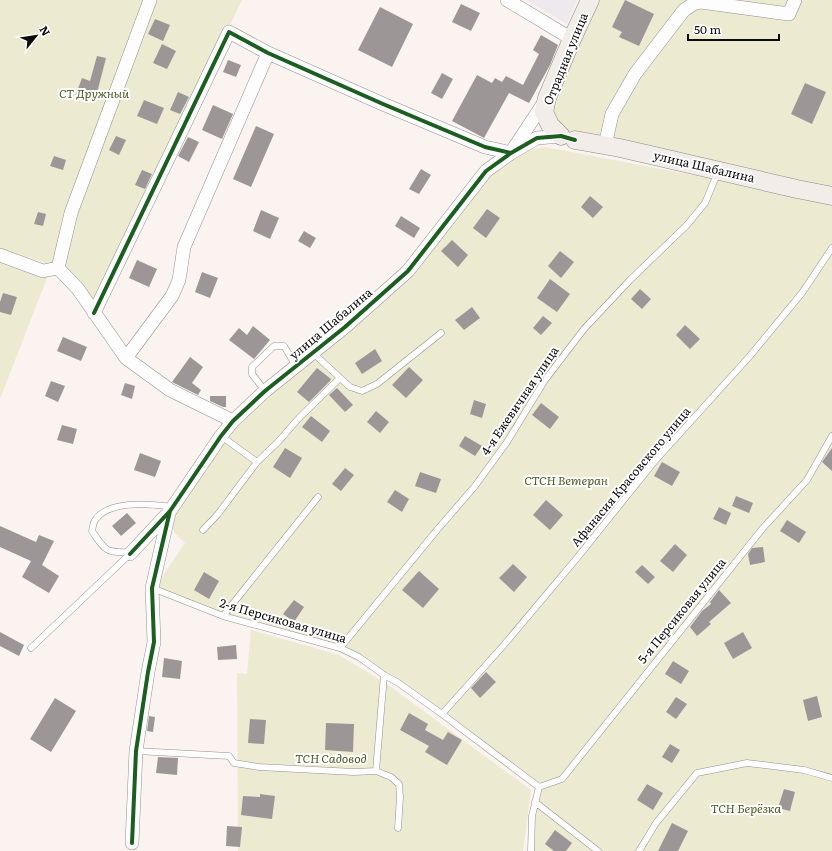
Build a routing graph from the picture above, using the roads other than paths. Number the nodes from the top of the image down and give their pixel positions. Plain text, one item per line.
1 (150, 0) edge
2 (507, 0) edge
3 (590, 0) edge
4 (795, 0) edge
5 (572, 39) junction
6 (268, 54) junction
7 (548, 98) junction
8 (568, 138) junction
9 (605, 146) junction
10 (511, 153) junction
11 (719, 171) junction
12 (832, 196) edge
13 (832, 248) edge
14 (0, 255) edge
15 (58, 268) junction
16 (94, 313) junction
17 (441, 333) dead end
18 (313, 352) junction
19 (126, 358) junction
20 (296, 366) junction
21 (340, 378) junction
22 (265, 391) junction
23 (233, 421) junction
24 (221, 436) junction
25 (832, 436) edge
26 (257, 462) junction
27 (318, 497) dead end
28 (172, 509) junction
29 (203, 530) dead end
30 (131, 553) junction
31 (152, 588) junction
32 (223, 616) junction
33 (31, 648) dead end
34 (340, 648) junction
35 (384, 675) junction
36 (442, 714) junction
37 (136, 751) junction
38 (376, 771) junction
39 (832, 778) edge
40 (539, 787) junction
41 (535, 802) junction
42 (398, 828) dead end
43 (132, 843) dead end
44 (531, 851) edge
45 (598, 851) edge
46 (639, 851) edge

1 - 15 street
2 - 5 street
3 - 5 main road, Отрадная улица
4 - 9 street
5 - 7 main road, Отрадная улица
6 - 10 street
6 - 16 street
6 - 19 street
7 - 8 main road, Отрадная улица
7 - 10 street
8 - 9 main road, улица Шабалина
8 - 10 street, улица Шабалина
9 - 11 main road, улица Шабалина
10 - 18 street, улица Шабалина
11 - 12 main road, улица Шабалина
11 - 34 lane, 4-я Ежевичная улица
13 - 36 lane, Афанасия Красовского улица
14 - 15 street
15 - 16 street
16 - 19 street
17 - 21 lane
18 - 20 street, улица Шабалина
18 - 21 lane
19 - 23 street
20 - 22 street, улица Шабалина
20 - 22 lane
21 - 26 lane
22 - 23 street, улица Шабалина
23 - 24 street, улица Шабалина
24 - 26 lane
24 - 28 street, улица Шабалина
25 - 40 lane, 5-я Персиковая улица
26 - 29 lane
27 - 32 lane
28 - 30 street, улица Шабалина
28 - 30 lane
28 - 31 street
30 - 33 lane
31 - 32 lane, 2-я Персиковая улица
31 - 37 street
32 - 34 lane, 2-я Персиковая улица
34 - 35 lane, 2-я Персиковая улица
35 - 36 lane, 2-я Персиковая улица
35 - 38 lane
36 - 40 lane, 2-я Персиковая улица
37 - 38 lane
37 - 43 street
38 - 42 lane
39 - 46 lane
40 - 41 lane
41 - 44 lane
41 - 45 lane

